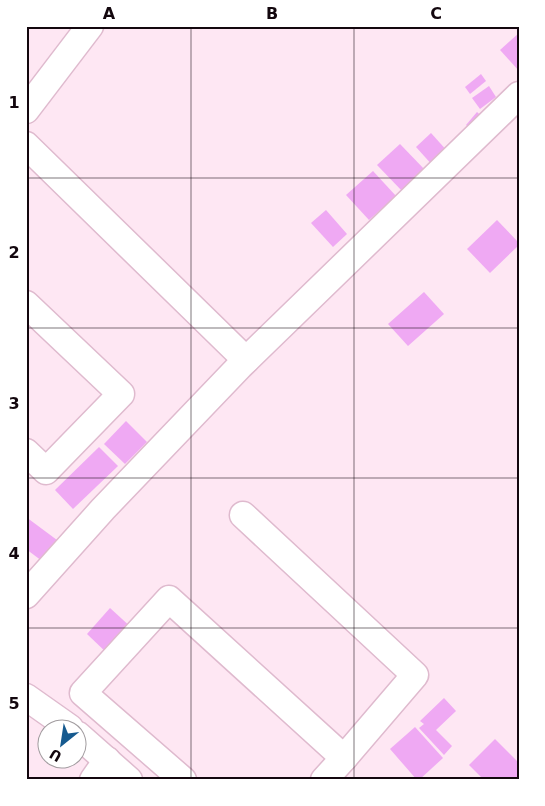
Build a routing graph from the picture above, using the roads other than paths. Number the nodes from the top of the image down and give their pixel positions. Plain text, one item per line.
1 (90, 26) edge
2 (519, 95) edge
3 (26, 110) edge
4 (26, 145) edge
5 (26, 304) edge
6 (246, 360) junction
7 (26, 452) edge
8 (243, 515) dead end
9 (26, 595) edge
10 (26, 697) edge
11 (56, 718) edge
12 (88, 751) edge
13 (344, 758) junction
14 (100, 770) edge
15 (129, 780) edge
16 (184, 780) edge
17 (324, 780) edge

1 - 3 street
2 - 6 street
4 - 6 street
5 - 7 street
6 - 9 street
8 - 13 street
10 - 11 street
12 - 14 street
13 - 16 street
13 - 17 street
14 - 15 street

